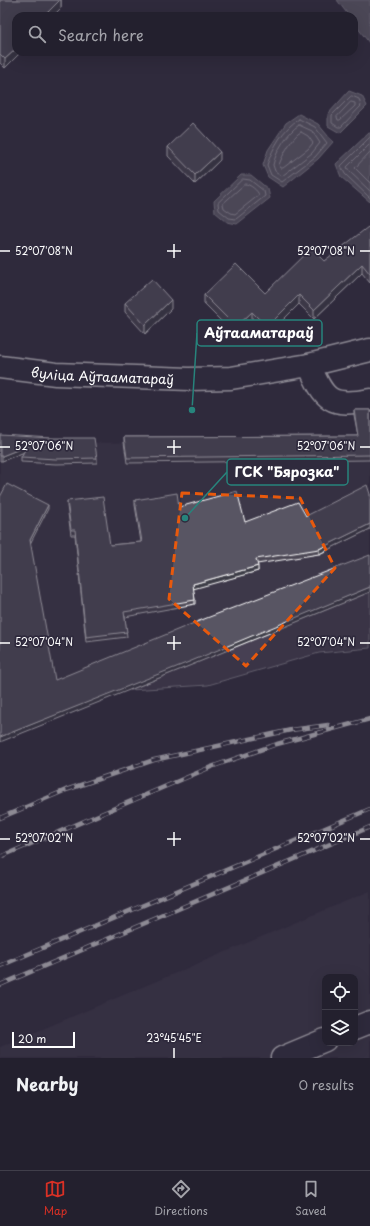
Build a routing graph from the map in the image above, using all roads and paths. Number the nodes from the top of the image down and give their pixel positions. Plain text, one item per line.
1 (370, 350) edge
2 (309, 365) junction
3 (0, 367) edge
4 (370, 400) edge
5 (370, 1022) edge
6 (358, 1027) edge
7 (322, 1041) edge
8 (282, 1058) edge

1 - 2 main road, вуліца Аўтааматараў
2 - 3 main road, вуліца Аўтааматараў
2 - 4 main road
5 - 6 main road
7 - 8 main road

